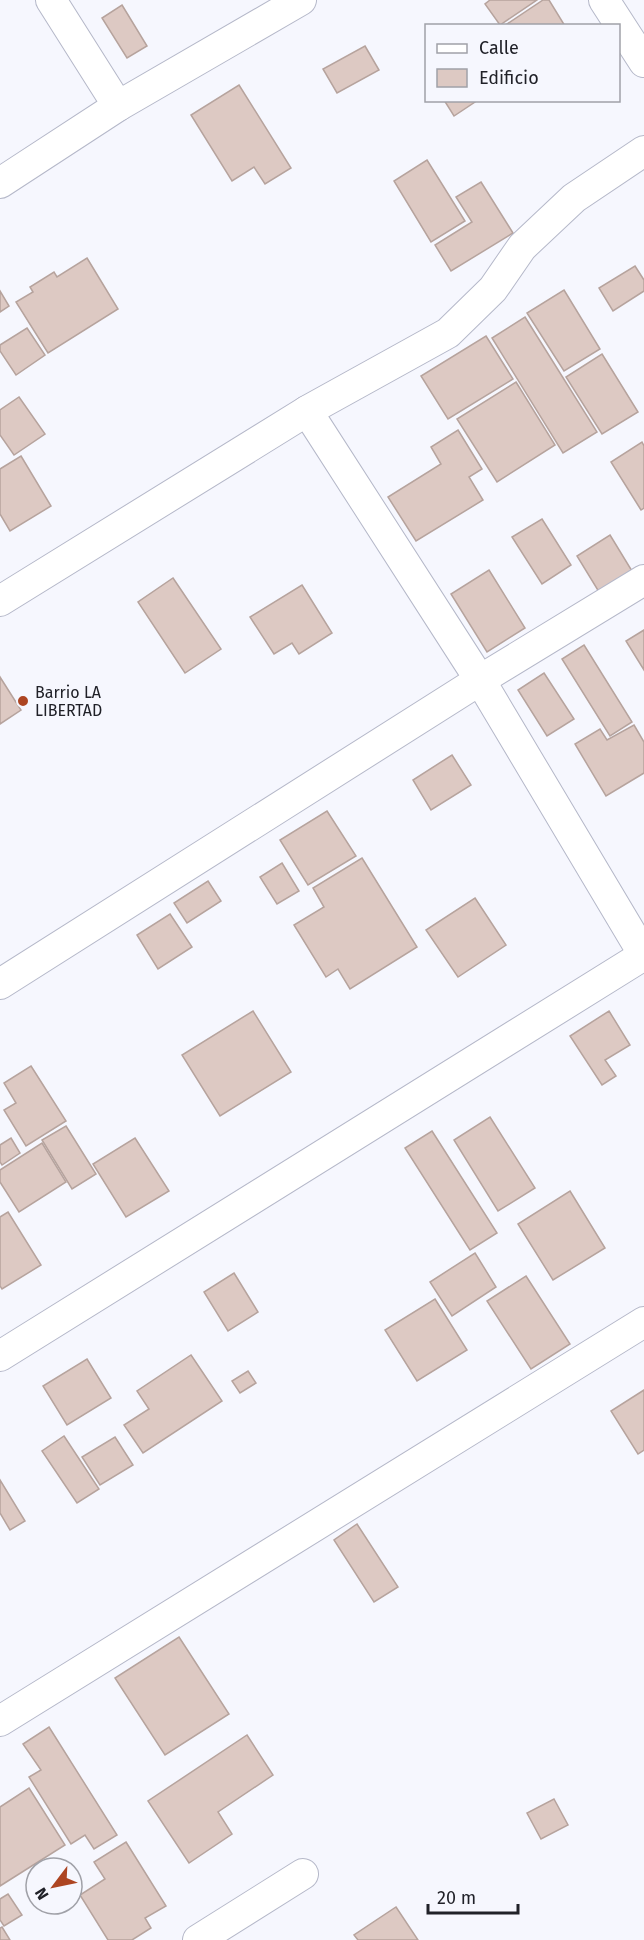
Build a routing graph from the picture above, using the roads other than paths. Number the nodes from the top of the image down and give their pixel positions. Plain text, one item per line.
1 (51, 0) edge
2 (302, 0) edge
3 (604, 0) edge
4 (619, 24) edge
5 (620, 25) edge
6 (644, 62) edge
7 (118, 106) junction
8 (644, 151) edge
9 (0, 183) edge
10 (308, 411) junction
11 (644, 580) edge
12 (0, 601) edge
13 (480, 680) junction
14 (644, 955) edge
15 (0, 984) edge
16 (644, 1322) edge
17 (0, 1356) edge
18 (1, 1717) edge
19 (303, 1874) dead end
20 (202, 1939) edge

1 - 7 street
2 - 7 street
3 - 4 street
5 - 6 street
7 - 9 street
8 - 10 street
10 - 12 street
10 - 13 street
11 - 13 street
13 - 14 street
13 - 15 street
14 - 17 street
16 - 18 street
19 - 20 street

